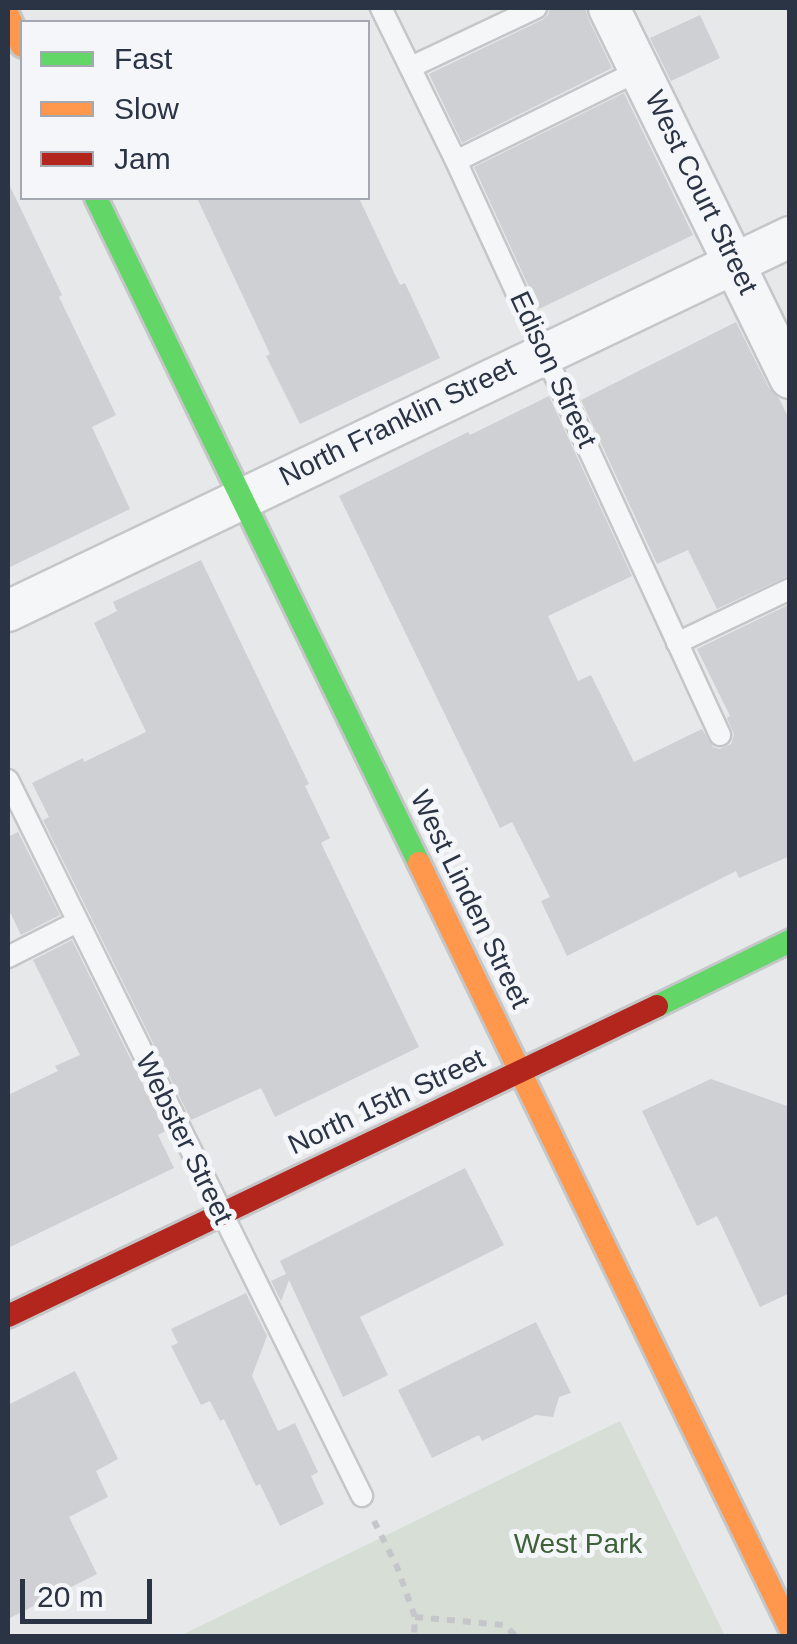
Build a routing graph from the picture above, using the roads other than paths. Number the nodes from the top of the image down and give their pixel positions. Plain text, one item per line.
1 (382, 8) edge
2 (536, 8) edge
3 (610, 8) edge
4 (8, 15) edge
5 (20, 42) edge
6 (411, 68) junction
7 (640, 70) junction
8 (456, 161) junction
9 (97, 200) edge
10 (790, 237) edge
11 (734, 264) junction
12 (544, 352) junction
13 (790, 378) edge
14 (242, 499) junction
15 (790, 589) edge
16 (8, 611) edge
17 (677, 643) junction
18 (720, 735) dead end
19 (8, 780) edge
20 (77, 922) junction
21 (790, 941) edge
22 (8, 957) edge
23 (520, 1073) junction
24 (220, 1214) junction
25 (8, 1316) edge
26 (362, 1496) road end
27 (790, 1628) edge

1 - 6 lane, Edison Street
2 - 6 lane
3 - 7 street, West Court Street
4 - 5 street
6 - 8 lane, Edison Street
7 - 8 lane
7 - 11 street, West Court Street
8 - 12 lane, Edison Street
9 - 14 street, West Linden Street
10 - 11 street, North Franklin Street
11 - 12 street, North Franklin Street
11 - 13 street, West Court Street
12 - 14 street, North Franklin Street
12 - 17 lane, Edison Street
14 - 16 street, North Franklin Street
14 - 23 street, West Linden Street
15 - 17 lane
17 - 18 lane, Edison Street
19 - 20 lane, Webster Street
20 - 22 lane
20 - 24 lane, Webster Street
21 - 23 street, North 15th Street
23 - 24 street, North 15th Street
23 - 27 street, West Linden Street
24 - 25 street, North 15th Street
24 - 26 lane, Webster Street

